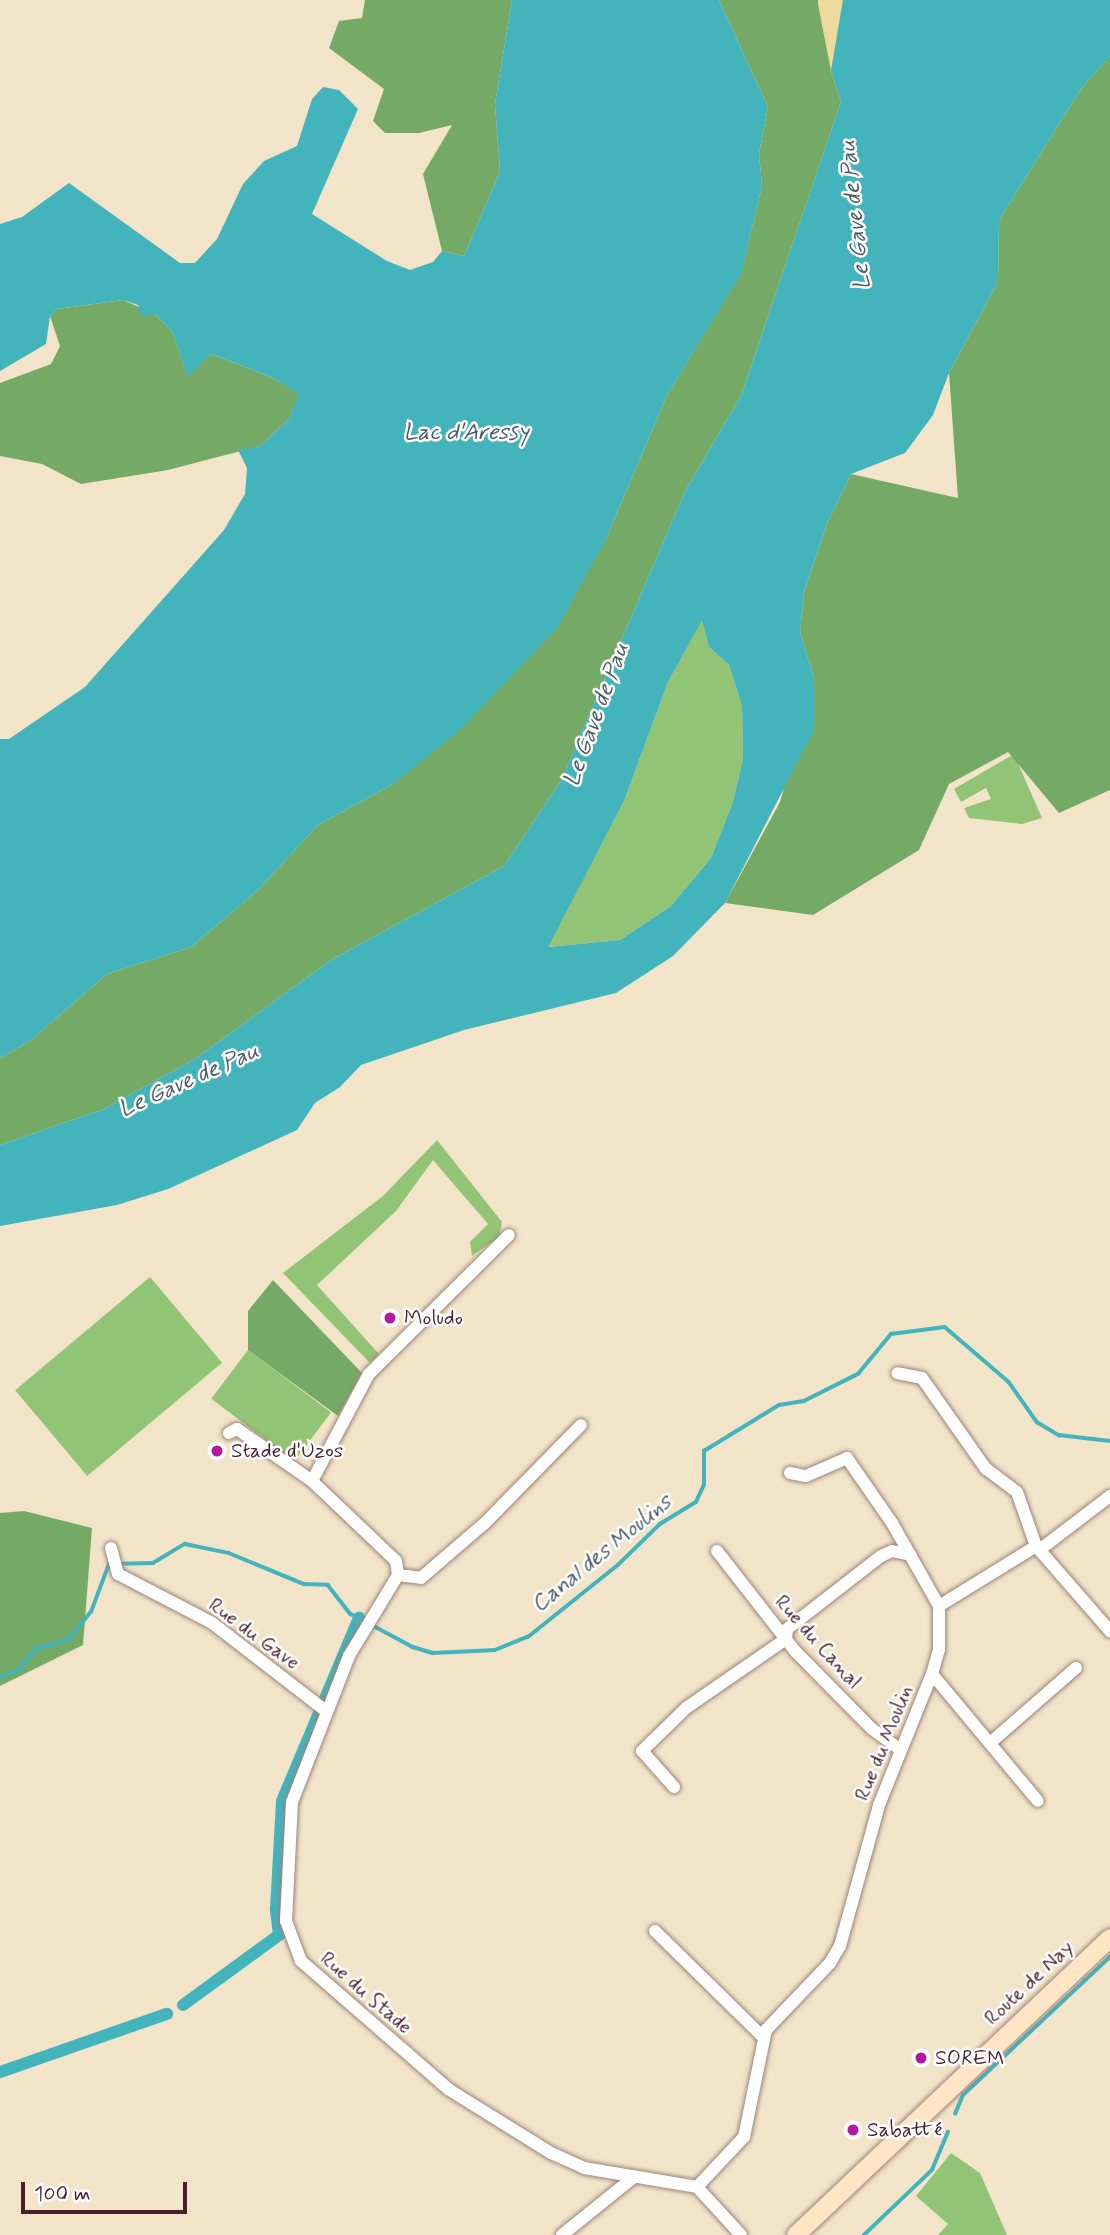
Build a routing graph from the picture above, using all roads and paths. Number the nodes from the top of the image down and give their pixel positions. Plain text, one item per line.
1 (509, 1235) dead end
2 (897, 1373) dead end
3 (581, 1424) dead end
4 (229, 1433) dead end
5 (790, 1473) dead end
6 (312, 1481) junction
7 (1110, 1496) edge
8 (894, 1527) junction
9 (1039, 1547) junction
10 (717, 1551) dead end
11 (113, 1553) dead end
12 (887, 1553) junction
13 (911, 1555) junction
14 (398, 1575) junction
15 (939, 1606) junction
16 (1110, 1631) edge
17 (786, 1639) junction
18 (1076, 1668) dead end
19 (932, 1674) junction
20 (321, 1708) junction
21 (990, 1743) junction
22 (900, 1749) junction
23 (674, 1787) dead end
24 (1038, 1801) dead end
25 (655, 1931) dead end
26 (1110, 1938) edge
27 (763, 2038) junction
28 (634, 2177) junction
29 (697, 2187) junction
30 (562, 2235) edge
31 (741, 2235) edge
32 (796, 2235) edge

1 - 6 street
2 - 9 street
3 - 14 street
4 - 6 street
5 - 8 street
6 - 14 street
7 - 9 street
8 - 12 street
8 - 13 street
9 - 15 street
9 - 16 street
10 - 17 street, Rue du Canal
11 - 20 street, Rue du Gave
12 - 13 street
12 - 17 street
13 - 15 street
14 - 20 street, Rue du Stade
15 - 19 street, Rue du Moulin
17 - 22 street, Rue du Canal
17 - 23 street
18 - 21 street
19 - 21 street
19 - 22 street, Rue du Moulin
20 - 28 street, Rue du Stade
21 - 24 street
22 - 27 street, Rue du Moulin
25 - 27 street
26 - 32 main road, Route de Nay
27 - 29 street
28 - 29 street, Rue du Stade
28 - 30 street
29 - 31 street

